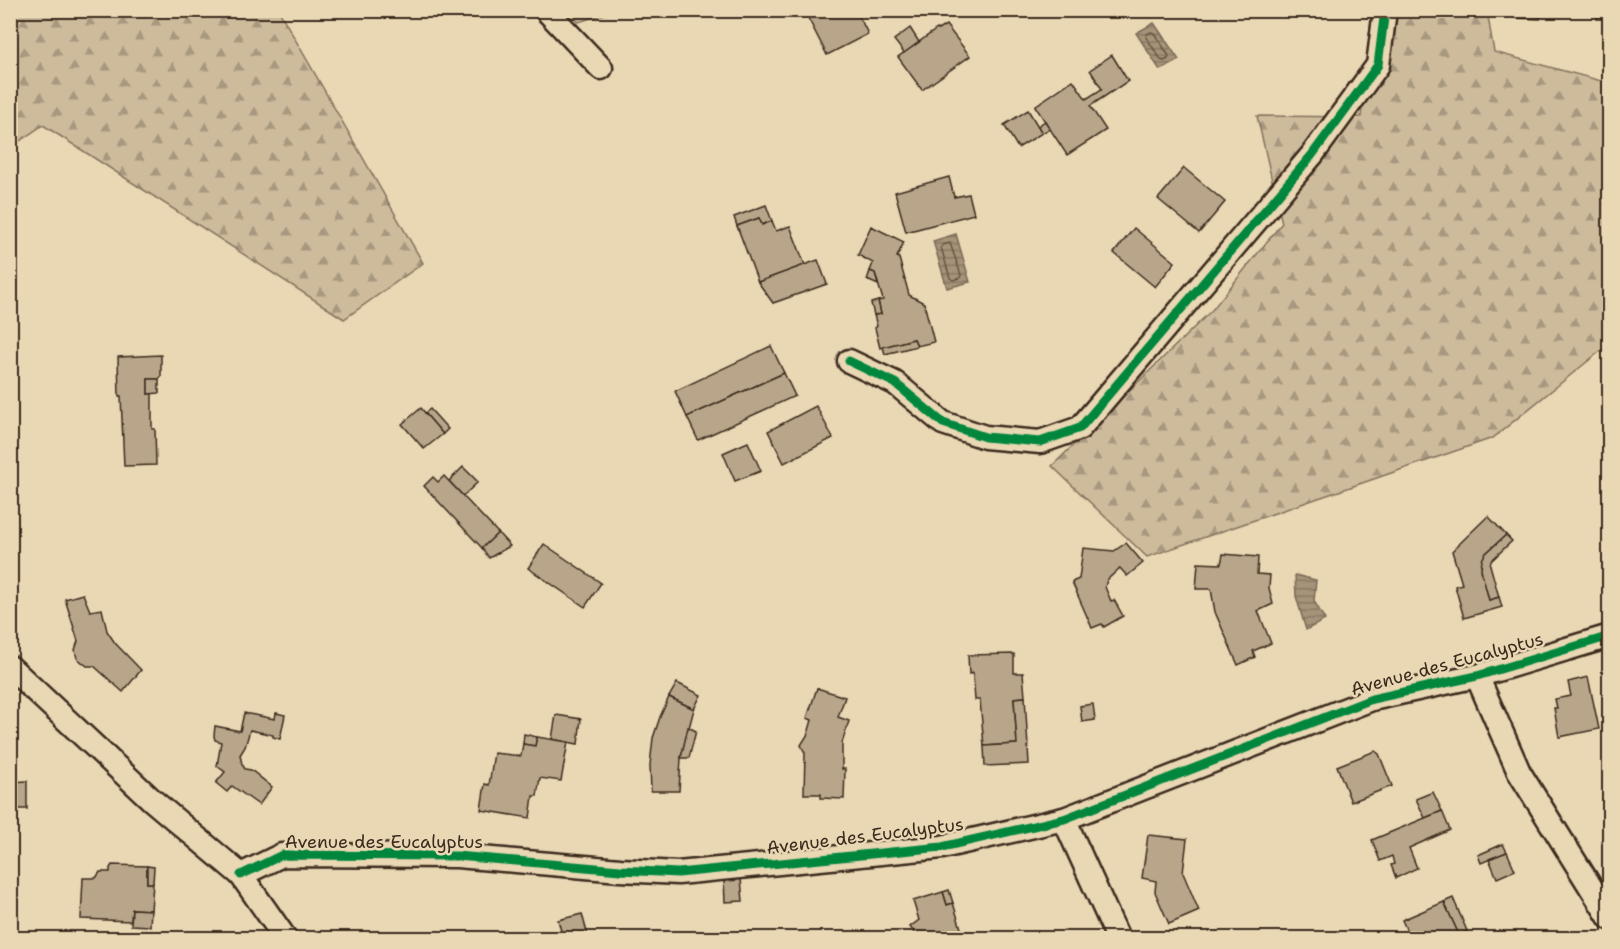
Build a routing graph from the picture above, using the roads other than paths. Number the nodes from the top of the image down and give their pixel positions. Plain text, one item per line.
1 (546, 10) edge
2 (1385, 10) edge
3 (601, 68) dead end
4 (849, 361) dead end
5 (1610, 636) edge
6 (10, 667) edge
7 (1477, 676) junction
8 (1064, 819) junction
9 (242, 875) junction
10 (1610, 918) edge
11 (285, 939) edge
12 (1118, 939) edge

1 - 3 street
2 - 4 street
5 - 7 street, Avenue des Eucalyptus
6 - 9 street
7 - 8 street, Avenue des Eucalyptus
7 - 10 street
8 - 9 street, Avenue des Eucalyptus
8 - 12 street
9 - 11 street

